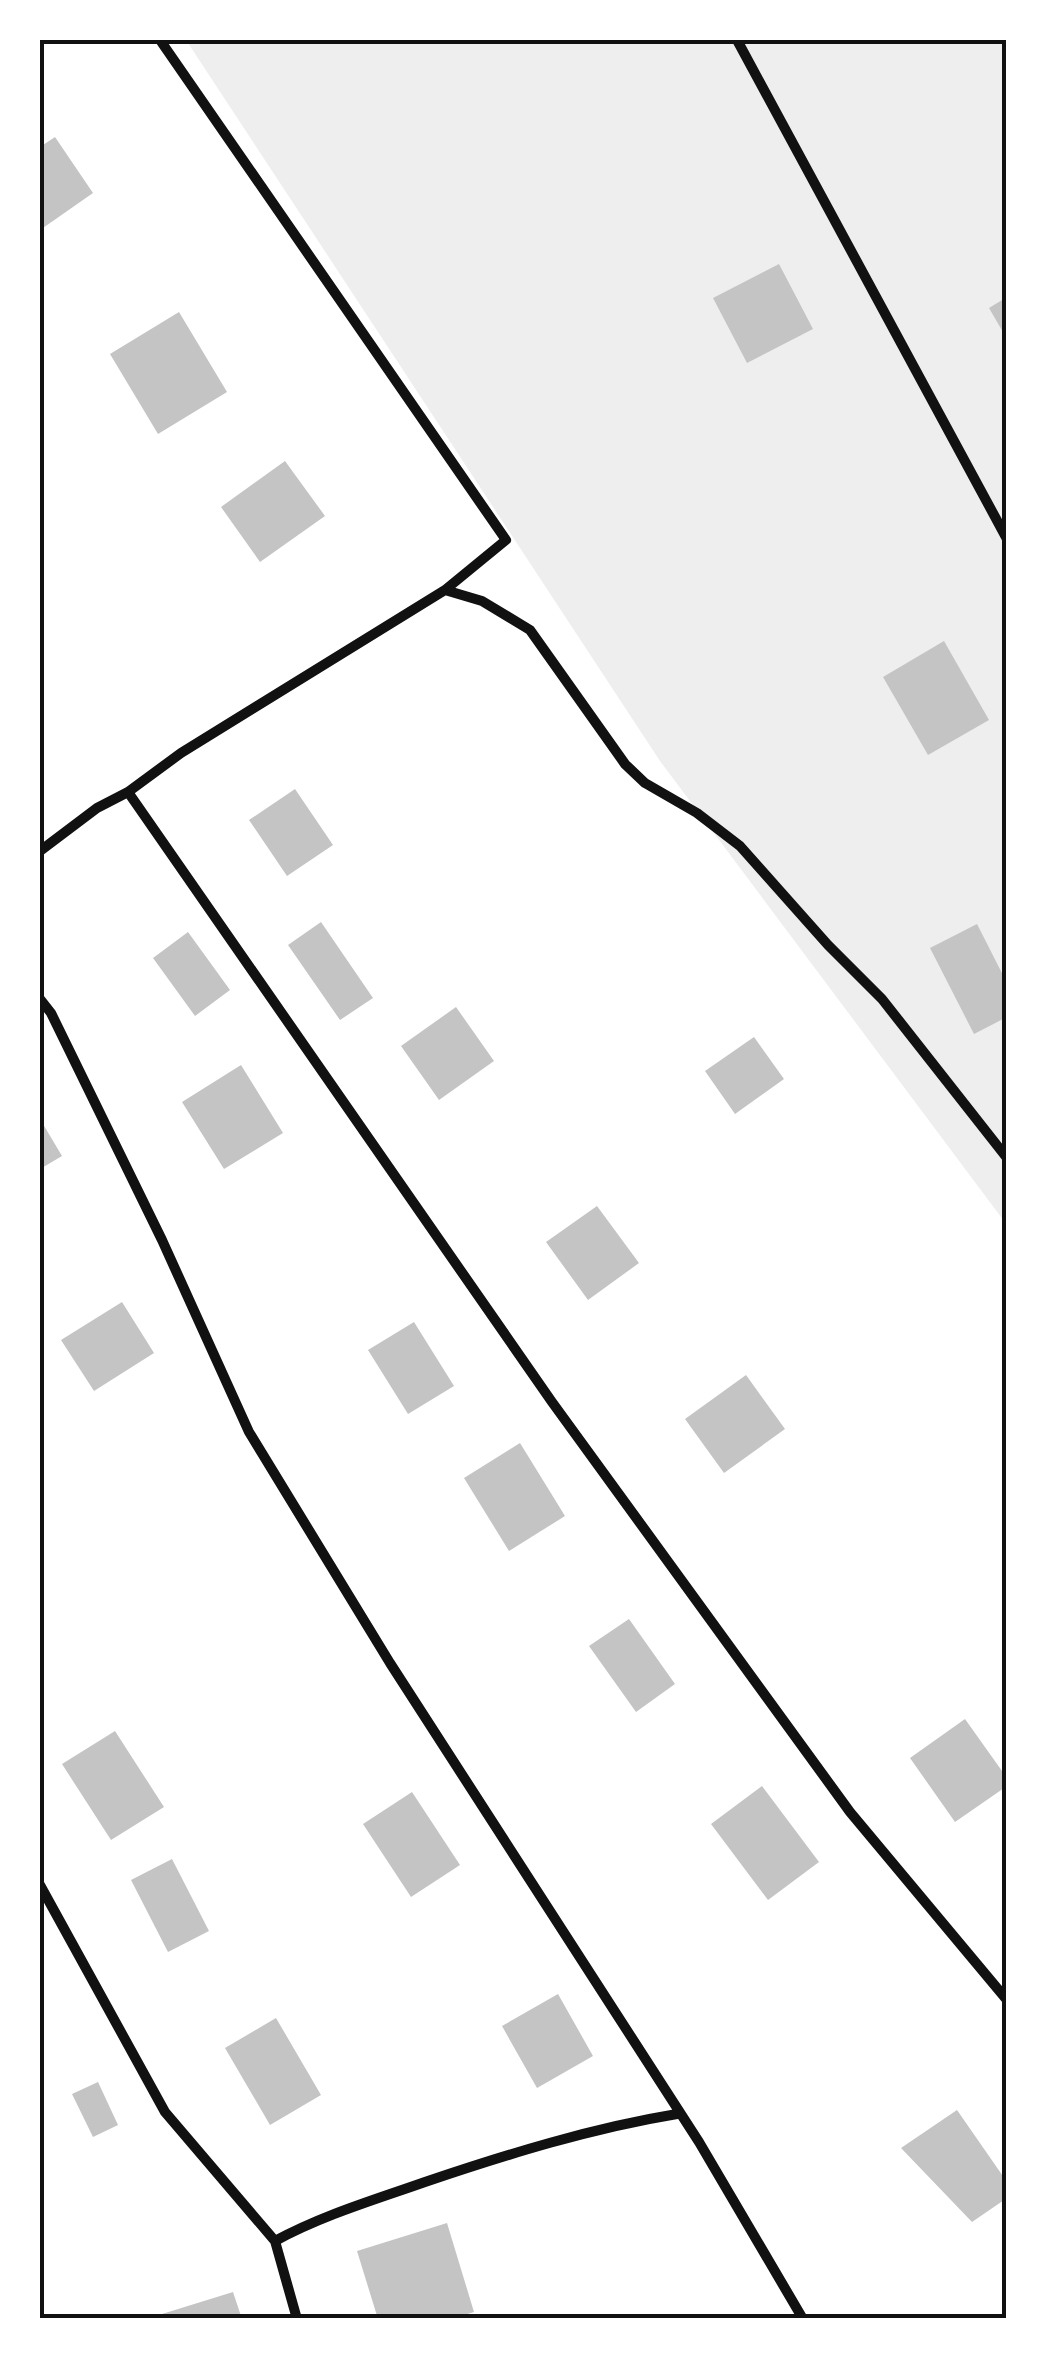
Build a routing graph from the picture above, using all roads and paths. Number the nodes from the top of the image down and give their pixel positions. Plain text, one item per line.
1 (160, 40) edge
2 (737, 40) edge
3 (1007, 539) edge
4 (446, 590) junction
5 (128, 792) junction
6 (40, 851) edge
7 (40, 999) edge
8 (1007, 1158) edge
9 (40, 1884) edge
10 (1007, 2000) edge
11 (678, 2114) junction
12 (276, 2242) junction
13 (297, 2319) edge
14 (803, 2319) edge

1 - 4 street
2 - 3 street
4 - 5 street
4 - 8 street
5 - 6 street
5 - 10 street
7 - 11 street
9 - 12 street
11 - 12 street
11 - 14 street
12 - 13 street

